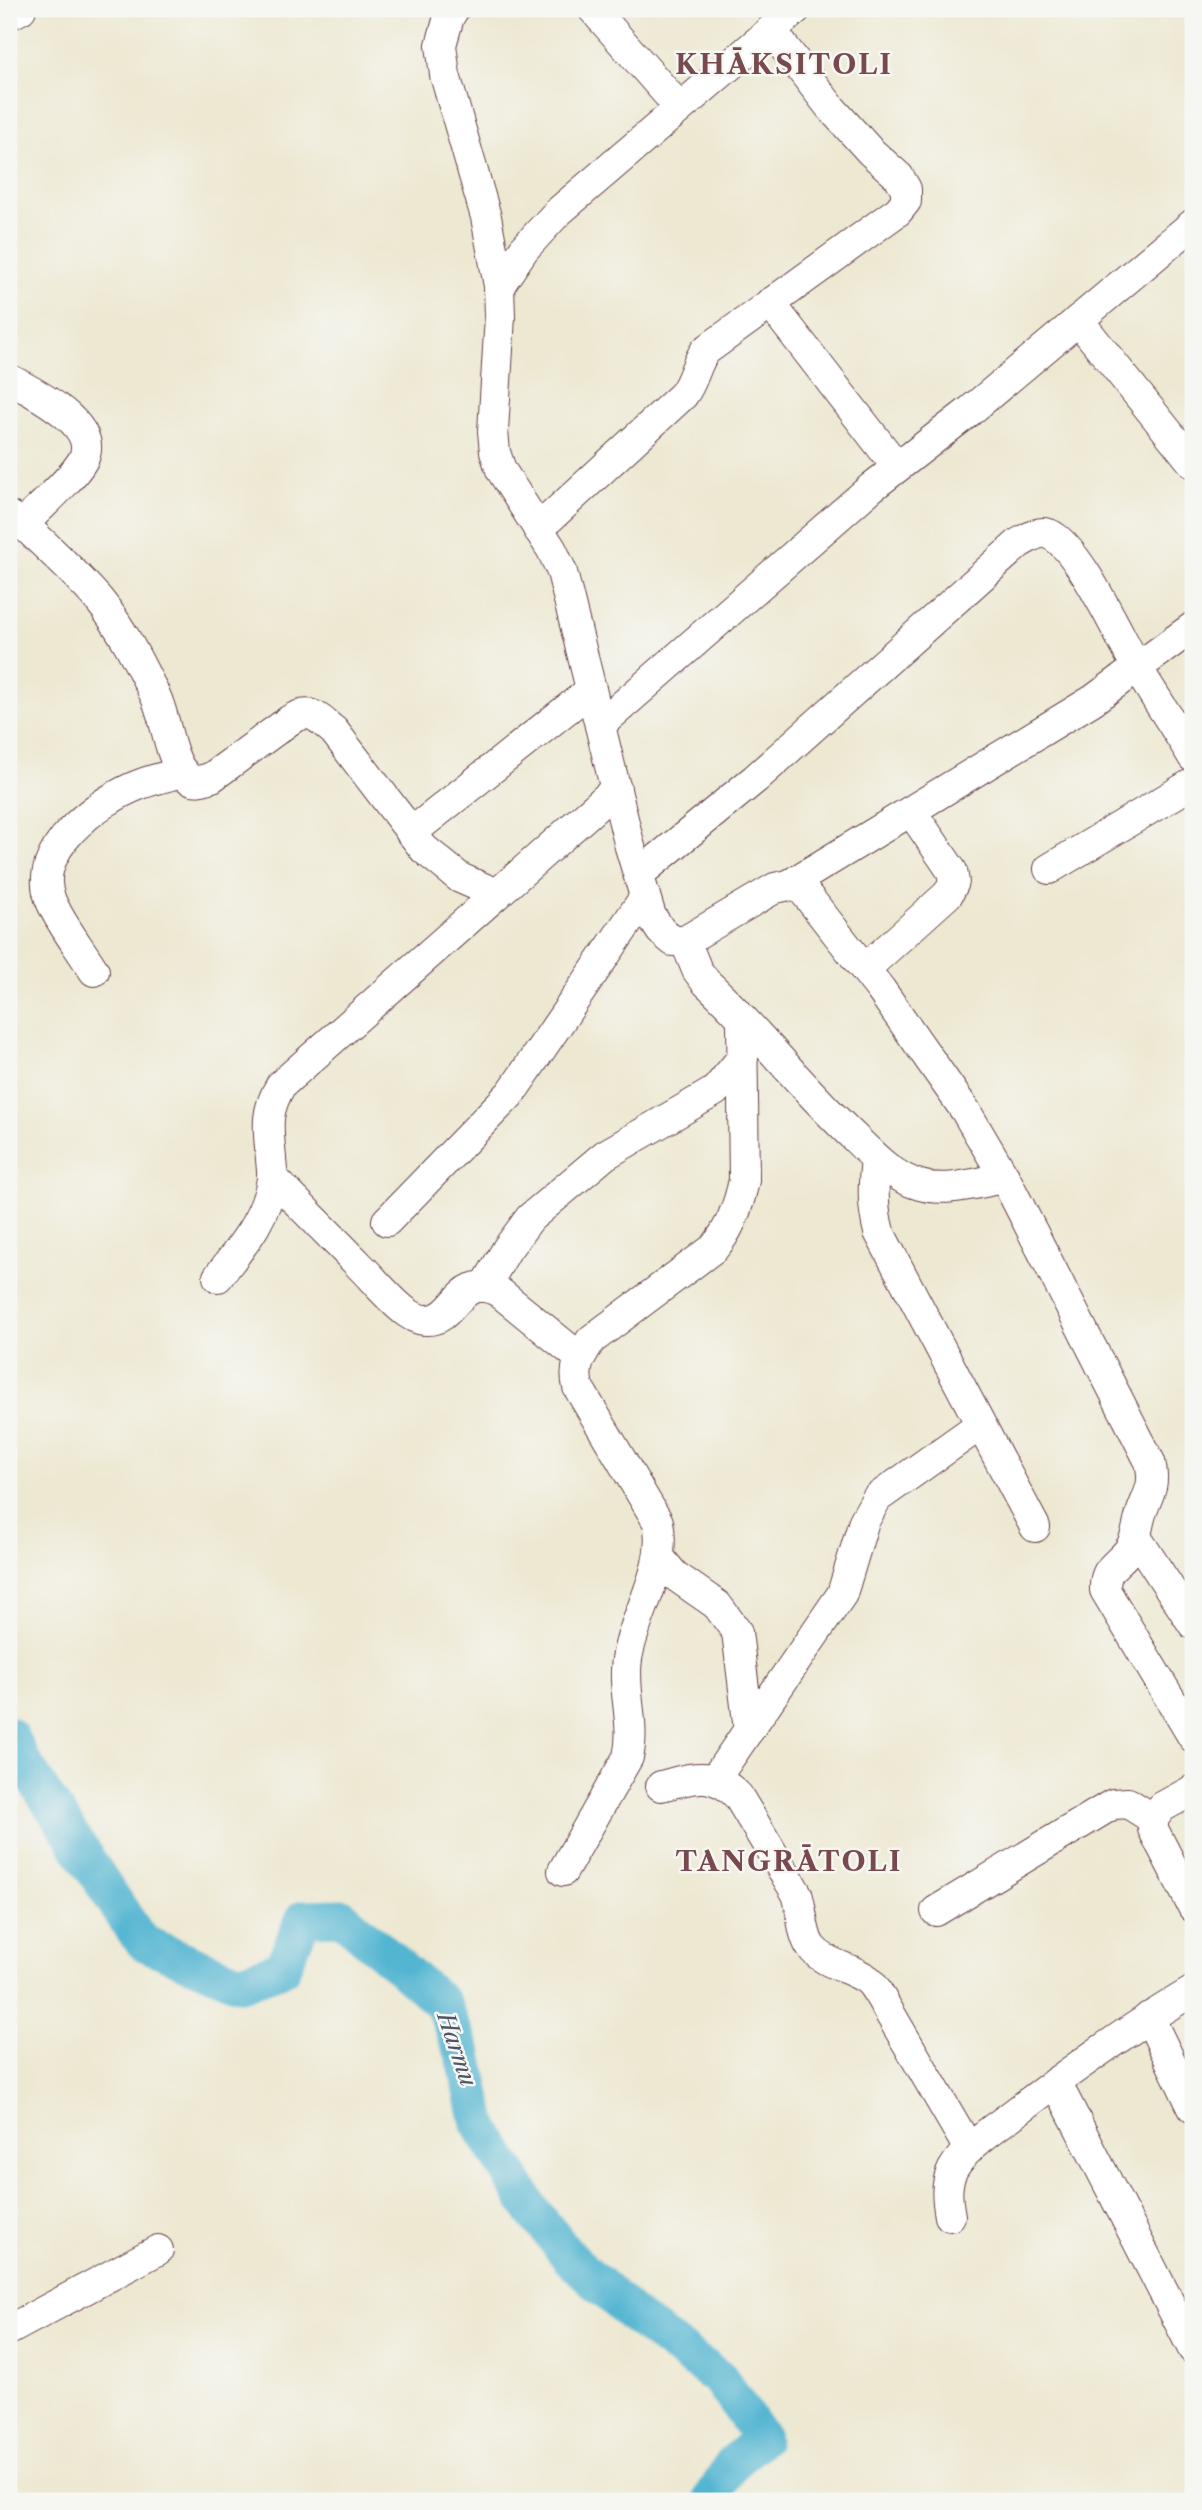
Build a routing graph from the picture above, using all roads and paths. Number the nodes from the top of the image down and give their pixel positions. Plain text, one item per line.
1 (21, 9) edge
2 (454, 9) edge
3 (593, 9) edge
4 (796, 9) edge
5 (9, 15) edge
6 (771, 30) junction
7 (679, 107) junction
8 (1193, 224) edge
9 (499, 286) junction
10 (770, 303) junction
11 (1078, 320) junction
12 (9, 379) edge
13 (1193, 463) edge
14 (897, 467) junction
15 (16, 520) edge
16 (538, 529) junction
17 (1193, 627) edge
18 (1138, 668) junction
19 (591, 690) junction
20 (600, 725) junction
21 (1193, 757) edge
22 (183, 772) junction
23 (1193, 783) edge
24 (616, 789) junction
25 (911, 811) junction
26 (411, 833) junction
27 (1049, 869) dead end
28 (789, 885) junction
29 (642, 886) junction
30 (497, 894) junction
31 (685, 941) junction
32 (865, 969) junction
33 (94, 971) dead end
34 (742, 1019) junction
35 (743, 1057) junction
36 (876, 1159) junction
37 (272, 1177) junction
38 (1005, 1178) junction
39 (387, 1221) dead end
40 (218, 1277) dead end
41 (486, 1286) junction
42 (579, 1357) junction
43 (980, 1425) junction
44 (1035, 1527) dead end
45 (1136, 1537) junction
46 (659, 1557) junction
47 (1193, 1625) edge
48 (749, 1730) junction
49 (1193, 1737) edge
50 (715, 1779) junction
51 (661, 1786) dead end
52 (1193, 1790) edge
53 (1153, 1819) junction
54 (563, 1871) dead end
55 (1193, 1907) edge
56 (936, 1911) dead end
57 (1193, 1991) edge
58 (1149, 2017) junction
59 (1056, 2082) junction
60 (1193, 2108) edge
61 (969, 2149) junction
62 (950, 2216) dead end
63 (158, 2250) dead end
64 (9, 2330) edge
65 (1193, 2348) edge

1 - 5 street
2 - 9 street
3 - 7 street
4 - 6 street
6 - 7 street
6 - 10 street
7 - 9 street
8 - 11 street
9 - 16 street
10 - 14 street
10 - 16 street
11 - 13 street
11 - 14 street
12 - 15 street
14 - 20 street
15 - 22 street
16 - 19 street
17 - 18 street
18 - 21 street
18 - 25 street
18 - 29 street
19 - 20 street
19 - 26 street
20 - 24 street
22 - 26 street
22 - 33 street
23 - 27 street
24 - 29 street
24 - 30 street
25 - 28 street
25 - 32 street
26 - 30 street
28 - 31 street
28 - 32 street
29 - 31 street
29 - 39 street
30 - 37 street
31 - 34 street
32 - 38 street
34 - 35 street
34 - 36 street
35 - 41 street
35 - 42 street
36 - 38 street
36 - 43 street
37 - 40 street
37 - 41 street
38 - 45 street
41 - 42 street
42 - 46 street
43 - 44 street
43 - 48 street
45 - 47 street
45 - 49 street
46 - 48 street
46 - 54 street
48 - 50 street
50 - 51 street
50 - 61 street
52 - 53 street
53 - 55 street
53 - 56 street
57 - 58 street
58 - 59 street
58 - 60 street
59 - 61 street
59 - 65 street
61 - 62 street
63 - 64 street

